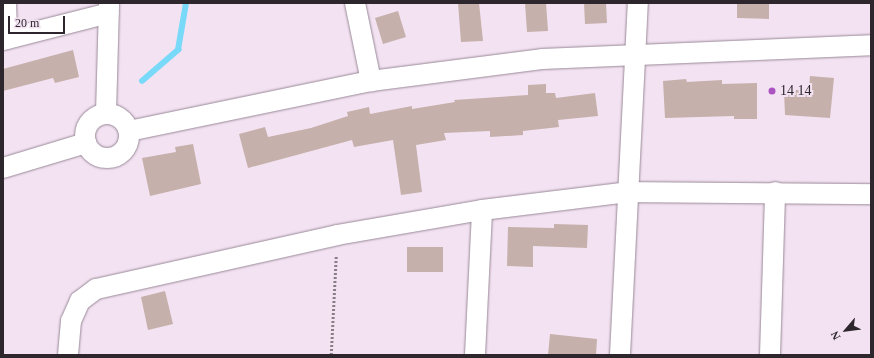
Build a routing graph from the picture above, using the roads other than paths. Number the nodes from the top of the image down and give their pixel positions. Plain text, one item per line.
1 (6, 3) edge
2 (355, 3) edge
3 (638, 3) edge
4 (109, 8) edge
5 (5, 40) edge
6 (871, 46) edge
7 (635, 56) junction
8 (371, 81) junction
9 (106, 113) junction
10 (129, 131) junction
11 (86, 143) junction
12 (3, 168) edge
13 (628, 192) junction
14 (775, 192) junction
15 (871, 194) edge
16 (482, 210) junction
17 (68, 355) edge
18 (475, 355) edge
19 (620, 355) edge
20 (770, 355) edge

1 - 5 street
2 - 8 street
3 - 7 street
4 - 5 street
4 - 9 street
6 - 7 street
7 - 8 street
7 - 13 street
8 - 10 street
9 - 10 street
9 - 11 street
10 - 11 street
11 - 12 street
13 - 14 street
13 - 16 street
13 - 19 street
14 - 15 street
14 - 20 street
16 - 17 street
16 - 18 street

